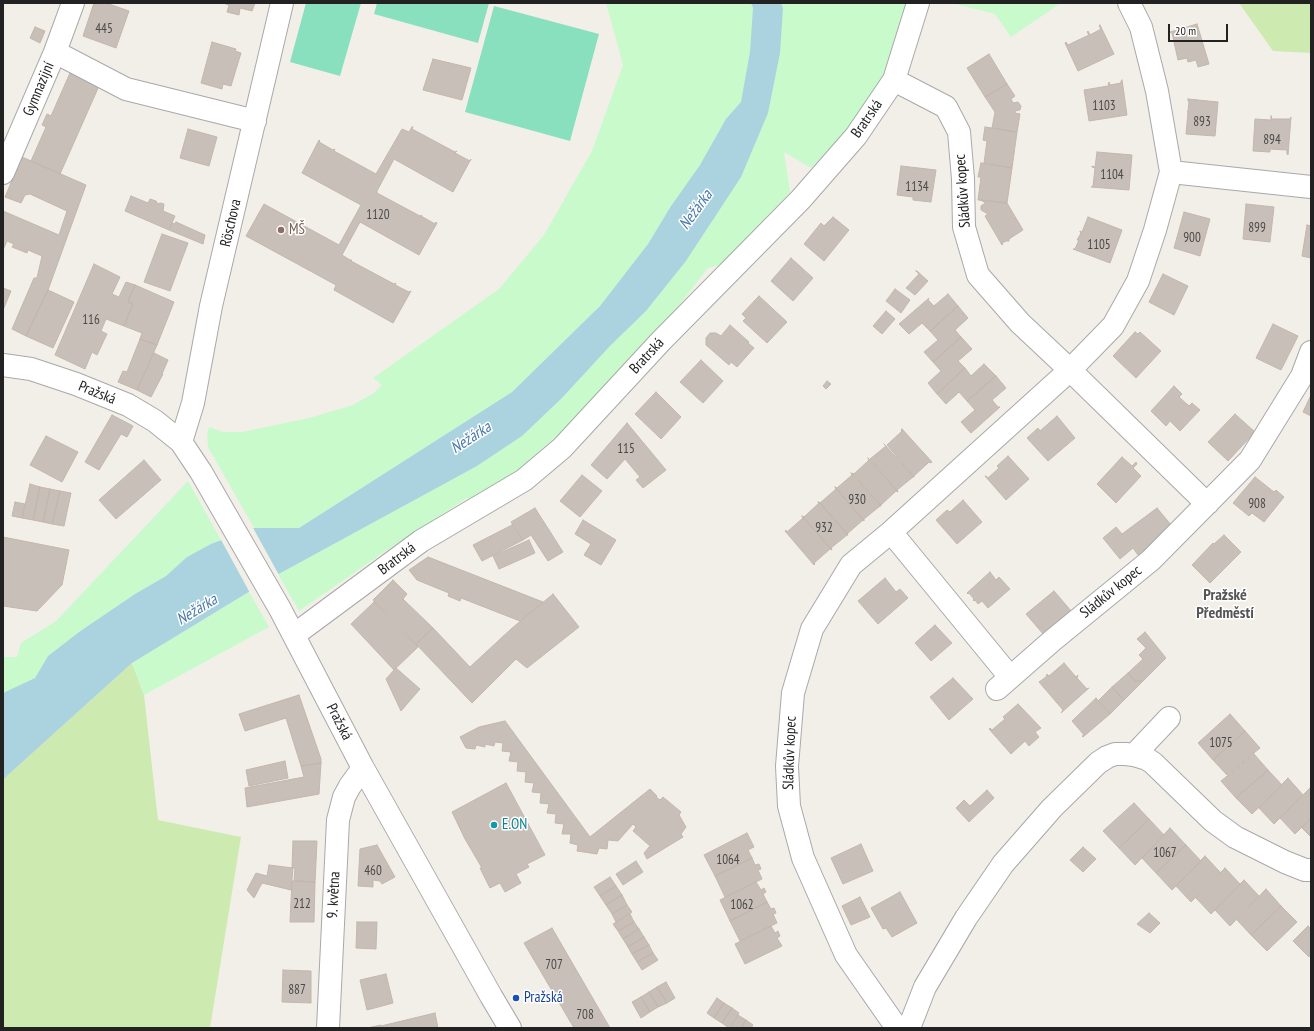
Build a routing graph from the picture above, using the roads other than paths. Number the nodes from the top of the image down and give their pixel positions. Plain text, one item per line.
1 (73, 3) edge
2 (282, 3) edge
3 (918, 3) edge
4 (1129, 3) edge
5 (55, 52) junction
6 (894, 80) junction
7 (255, 121) junction
8 (1171, 172) junction
9 (3, 173) edge
10 (1311, 188) edge
11 (1311, 352) edge
12 (3, 365) edge
13 (1070, 370) junction
14 (181, 442) junction
15 (1208, 503) junction
16 (891, 532) junction
17 (291, 629) junction
18 (1169, 718) dead end
19 (1134, 754) junction
20 (363, 768) junction
21 (1311, 870) edge
22 (328, 1028) edge
23 (510, 1028) edge
24 (897, 1028) edge
25 (909, 1028) edge

1 - 5 street, Gymnazijní
2 - 7 street, Röschova
3 - 6 street, Bratrská
4 - 8 street, Sládkův kopec
5 - 7 street
5 - 9 street, Gymnazijní
6 - 13 street, Sládkův kopec
6 - 17 street, Bratrská
7 - 14 street, Röschova
8 - 10 street
8 - 13 street, Sládkův kopec
11 - 15 street, Sládkův kopec
12 - 14 street, Pražská
13 - 15 street, Sládkův kopec
13 - 16 street, Sládkův kopec
14 - 17 street, Pražská
15 - 16 street, Sládkův kopec
16 - 24 street, Sládkův kopec
17 - 20 street, Pražská
18 - 19 street
19 - 21 street
19 - 25 street
20 - 22 street, 9. května
20 - 23 street, Pražská

